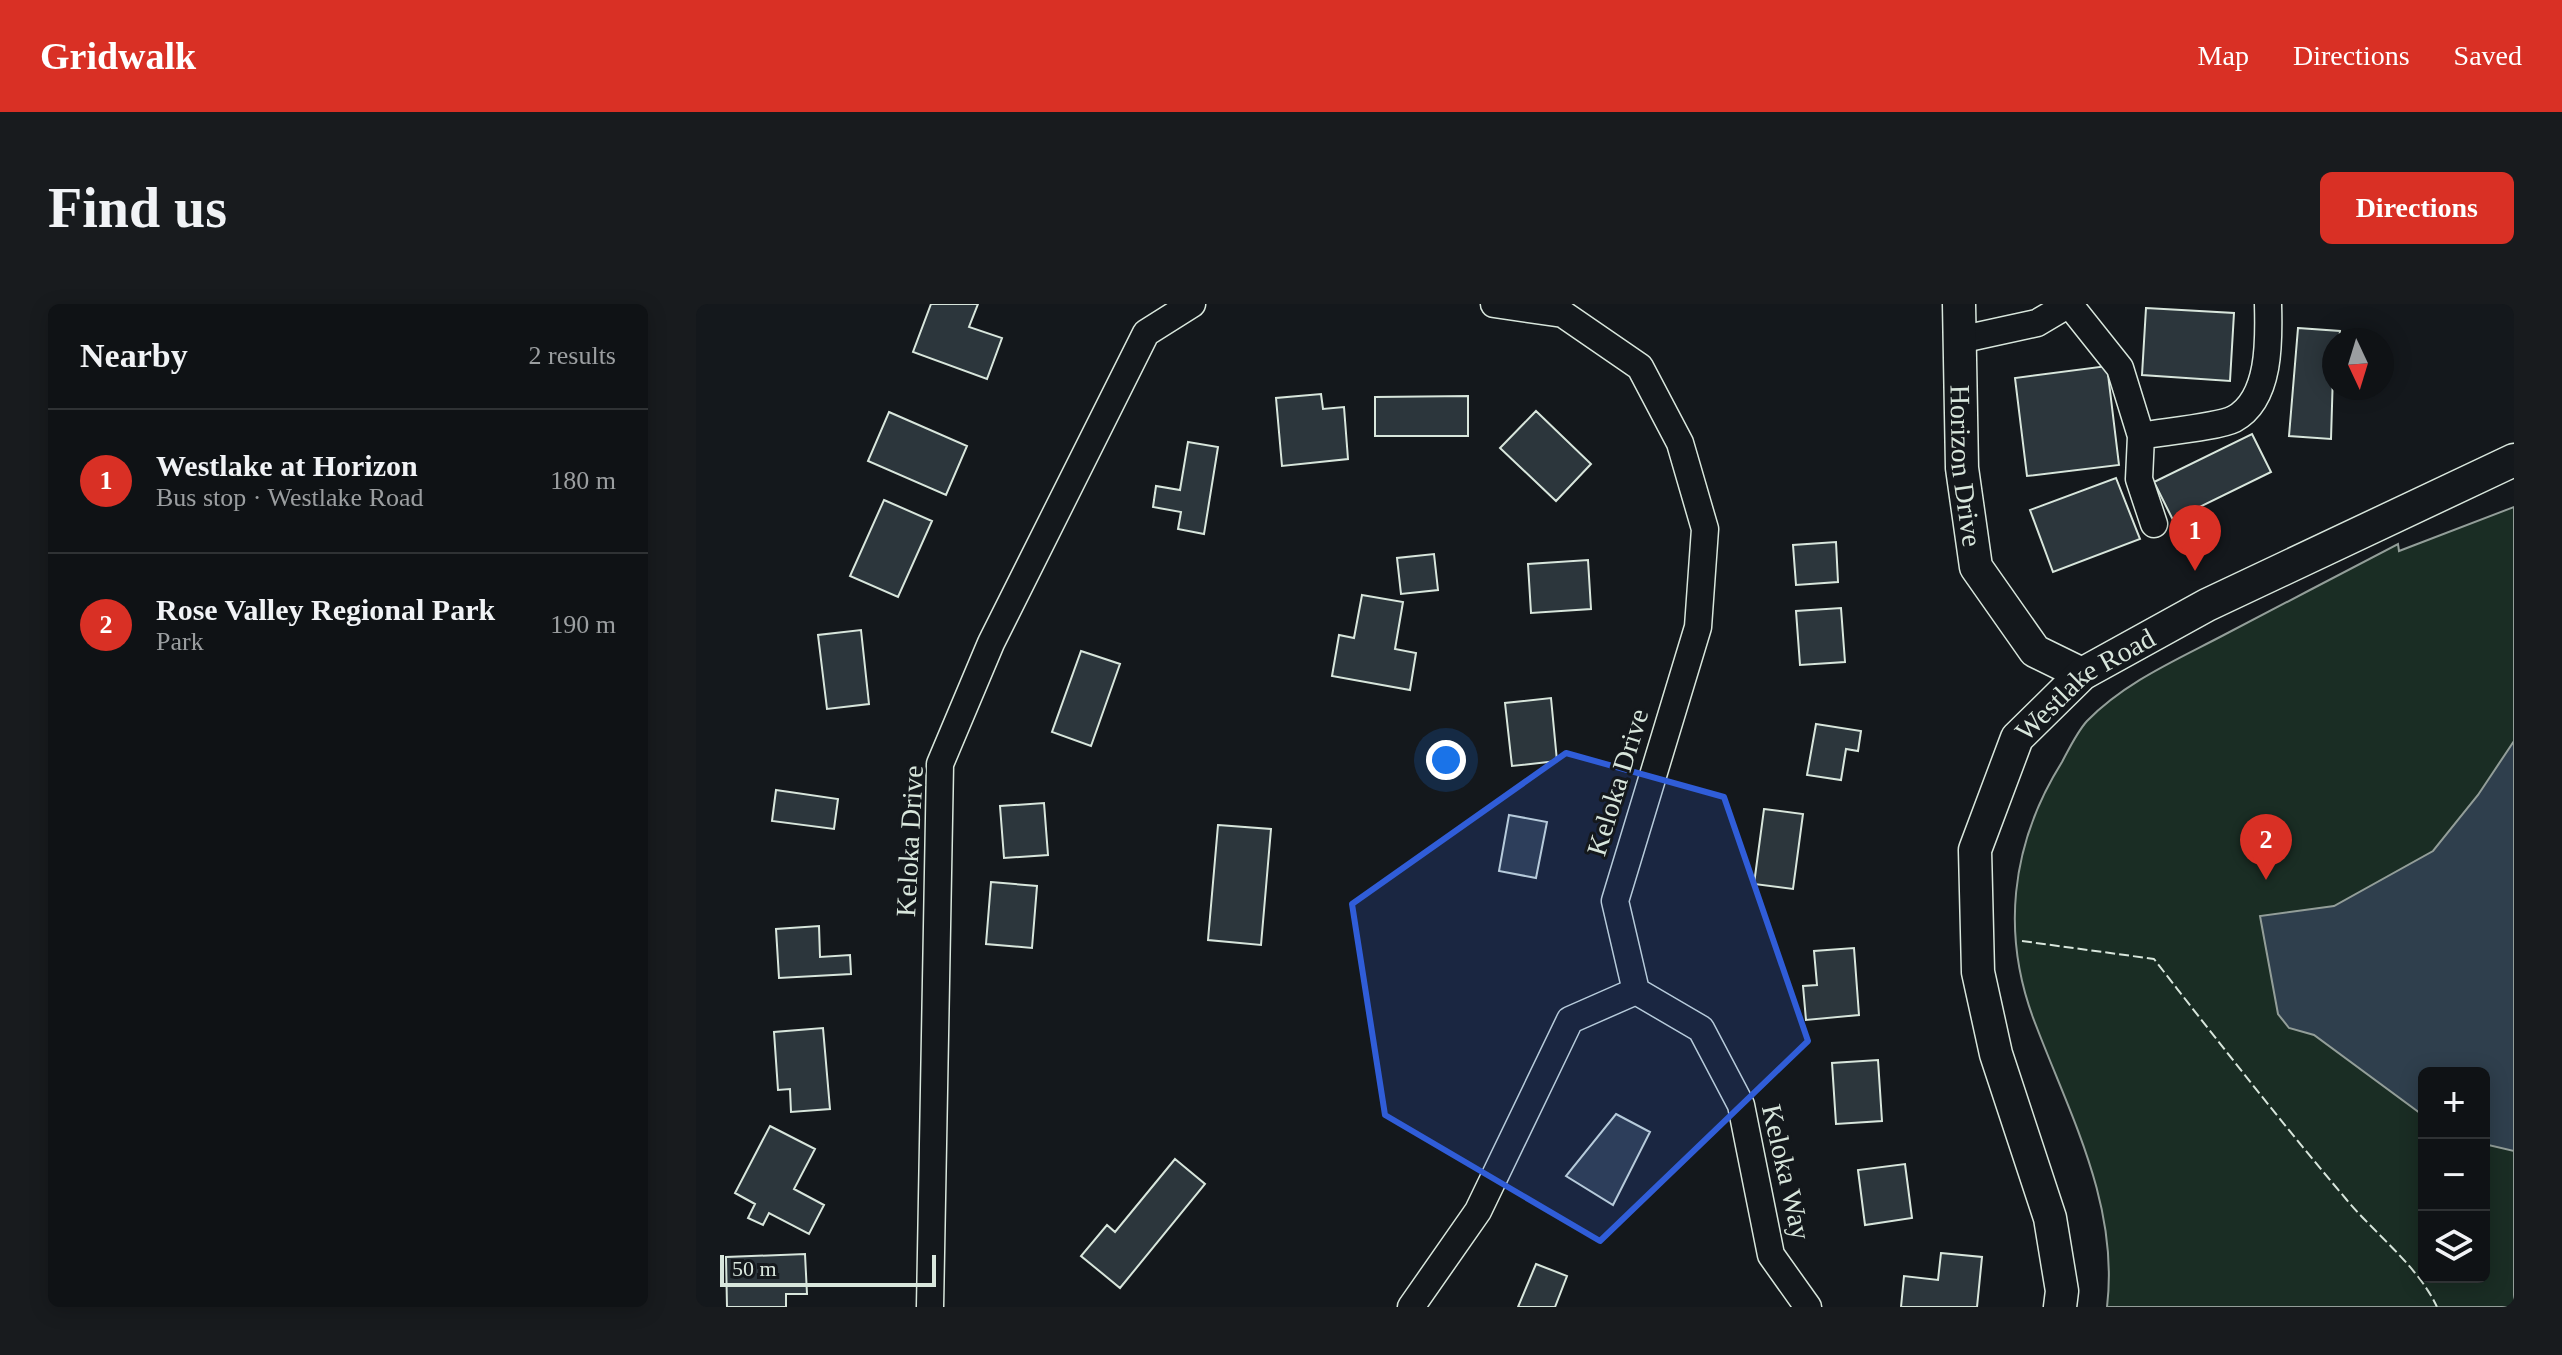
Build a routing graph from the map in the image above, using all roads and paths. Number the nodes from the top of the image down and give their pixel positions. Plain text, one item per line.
1 (1192, 304) edge
2 (1494, 304) edge
3 (1959, 304) edge
4 (2069, 304) edge
5 (2268, 304) edge
6 (1959, 340) junction
7 (2141, 436) junction
8 (2514, 460) edge
9 (2154, 524) dead end
10 (2082, 674) junction
11 (1636, 991) junction
12 (930, 1307) edge
13 (1411, 1307) edge
14 (1808, 1307) edge
15 (2060, 1307) edge

1 - 12 street, Keloka Drive
2 - 11 street, Keloka Drive
3 - 6 street, Horizon Drive
4 - 6 street
4 - 7 street
5 - 7 street
6 - 10 street, Horizon Drive
7 - 9 street
8 - 10 street, Westlake Road
10 - 15 street, Westlake Road
11 - 13 street
11 - 14 street, Keloka Way

